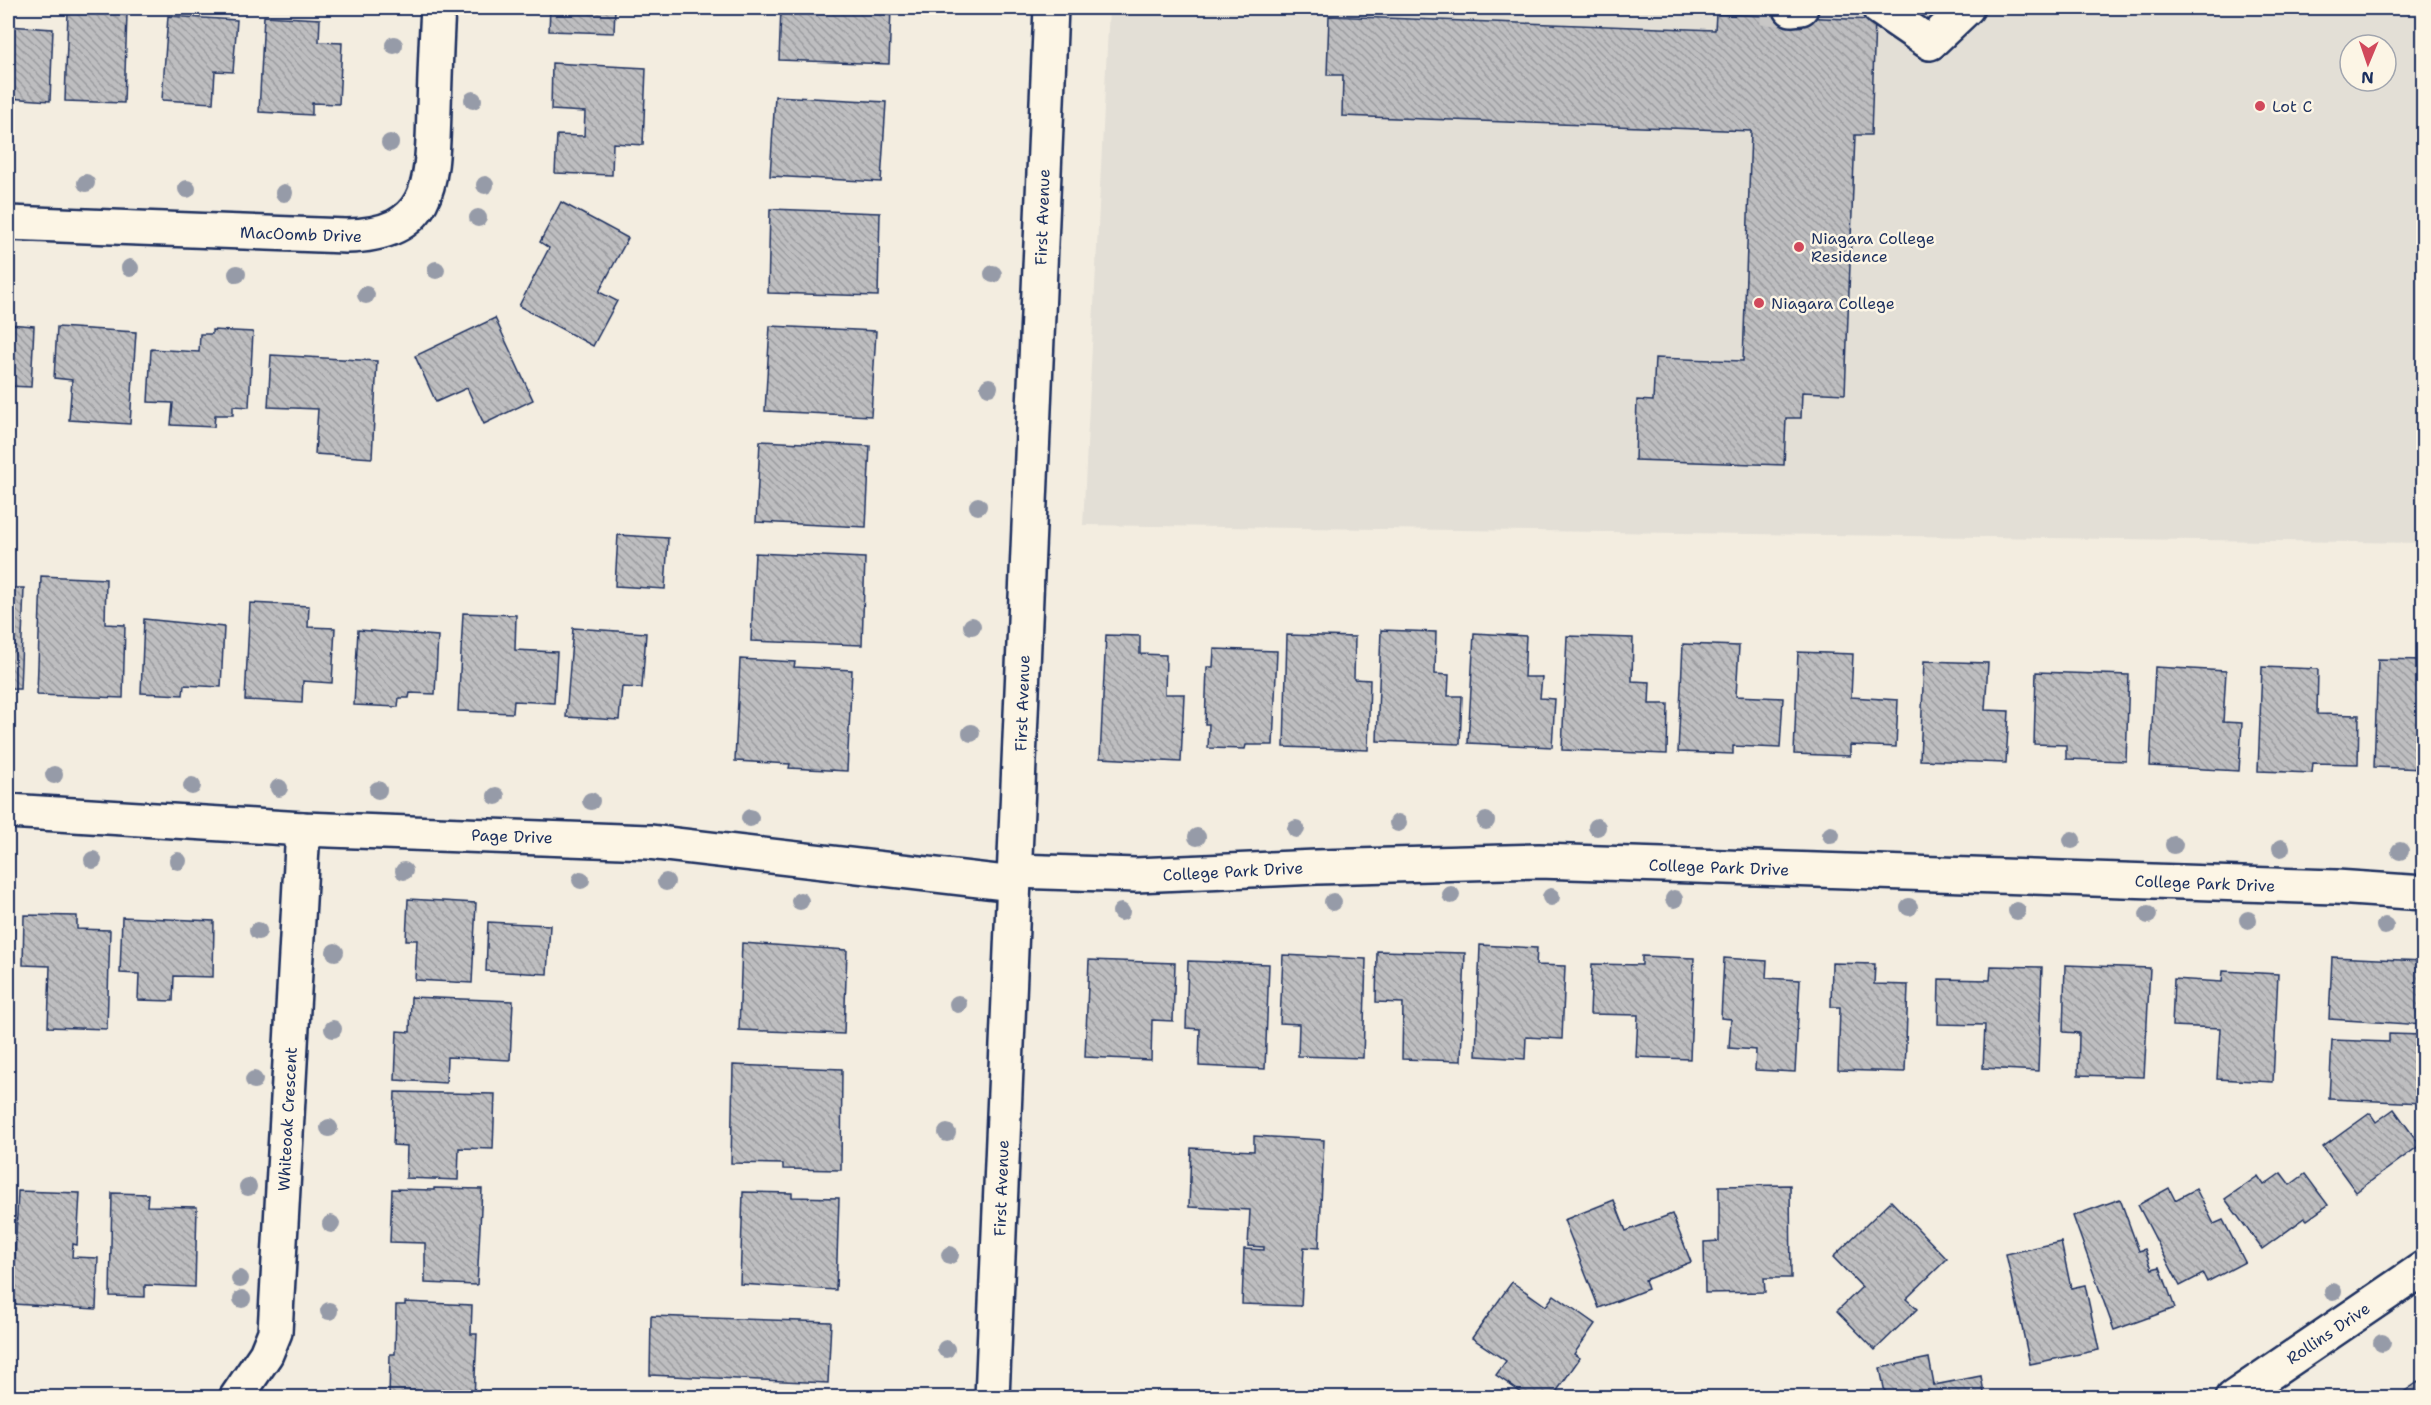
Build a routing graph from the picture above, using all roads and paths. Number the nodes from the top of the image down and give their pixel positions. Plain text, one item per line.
1 (438, 8) edge
2 (1051, 8) edge
3 (1879, 8) edge
4 (1967, 8) edge
5 (8, 223) edge
6 (8, 811) edge
7 (303, 829) junction
8 (1015, 878) junction
9 (2424, 893) edge
10 (2424, 1268) edge
11 (236, 1398) edge
12 (992, 1398) edge
13 (2233, 1398) edge

1 - 5 street, MacOomb Drive
2 - 8 street, First Avenue
3 - 4 street
6 - 7 street, Page Drive
7 - 8 street, Page Drive
7 - 11 street, Whiteoak Crescent
8 - 9 street, College Park Drive
8 - 12 street, First Avenue
10 - 13 street, Rollins Drive

